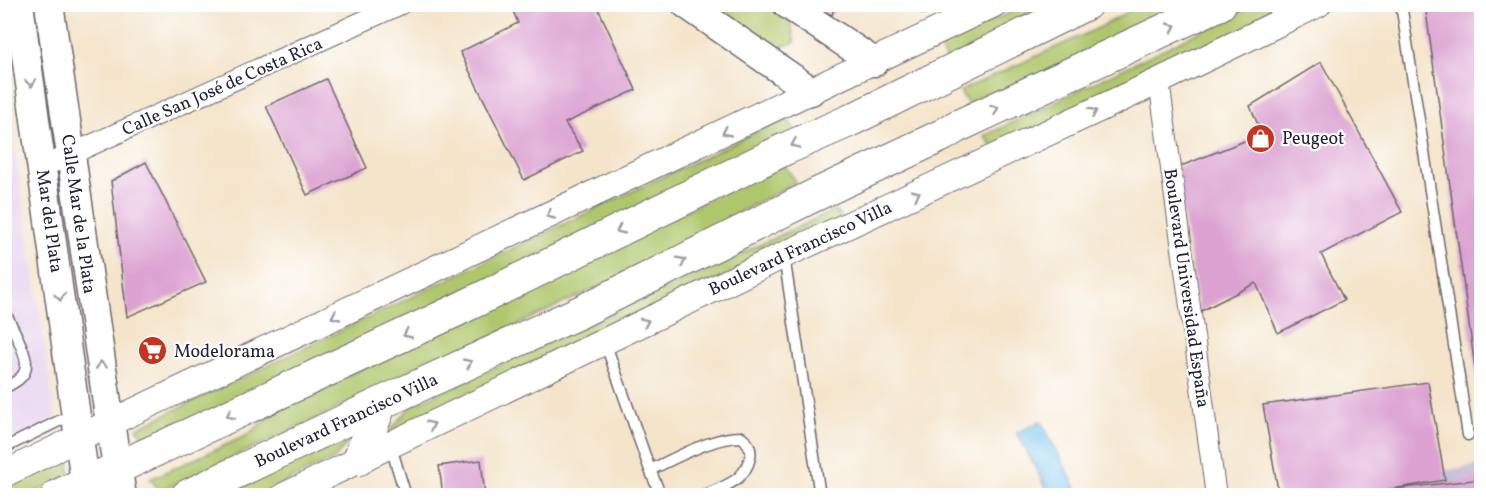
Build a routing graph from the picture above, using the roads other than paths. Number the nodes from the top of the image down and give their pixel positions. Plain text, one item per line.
1 (49, 4) edge
2 (401, 4) edge
3 (686, 4) edge
4 (787, 4) edge
5 (994, 4) edge
6 (1086, 4) edge
7 (1220, 4) edge
8 (1318, 4) edge
9 (1401, 4) edge
10 (18, 25) edge
11 (874, 62) junction
12 (1160, 81) junction
13 (811, 91) junction
14 (70, 154) junction
15 (43, 167) junction
16 (784, 255) junction
17 (4, 310) edge
18 (605, 342) junction
19 (4, 387) edge
20 (381, 403) junction
21 (110, 423) junction
22 (78, 425) junction
23 (1468, 435) dead end
24 (390, 444) junction
25 (4, 448) edge
26 (359, 459) junction
27 (650, 470) junction
28 (4, 474) edge
29 (120, 481) edge
30 (86, 489) edge
31 (57, 495) edge
32 (187, 495) edge
33 (284, 495) edge
34 (406, 495) edge
35 (661, 495) edge
36 (704, 495) edge
37 (820, 495) edge
38 (1215, 495) edge

1 - 14 main road, Calle Mar de la Plata
2 - 14 street, Calle San José de Costa Rica
3 - 13 main road
4 - 11 main road
5 - 11 street
6 -> 29 main road
20 -> 7 main road, Boulevard Francisco Villa
8 - 12 street, Boulevard Francisco Villa
9 - 23 lane
10 -> 15 main road, Mar del Plata
11 - 13 street
16 -> 12 street, Boulevard Francisco Villa
12 - 38 street, Boulevard Universidad España
13 -> 21 street
14 - 15 street, Calle San José de Costa Rica
21 -> 14 main road, Calle Mar de la Plata
15 -> 22 main road, Mar del Plata
18 -> 16 street, Boulevard Francisco Villa
16 - 37 lane
17 - 19 lane
24 -> 18 street, Boulevard Francisco Villa
18 - 27 lane
20 - 26 main road
20 - 32 main road, Boulevard Francisco Villa
21 - 22 street
21 - 29 main road, Calle Mar de la Plata
22 - 25 lane
22 - 28 street
22 - 30 main road, Mar del Plata
24 - 26 street, Boulevard Francisco Villa
24 - 34 lane
26 - 33 street, Boulevard Francisco Villa
27 - 35 lane
27 - 36 lane
29 - 30 main road
30 - 31 main road

